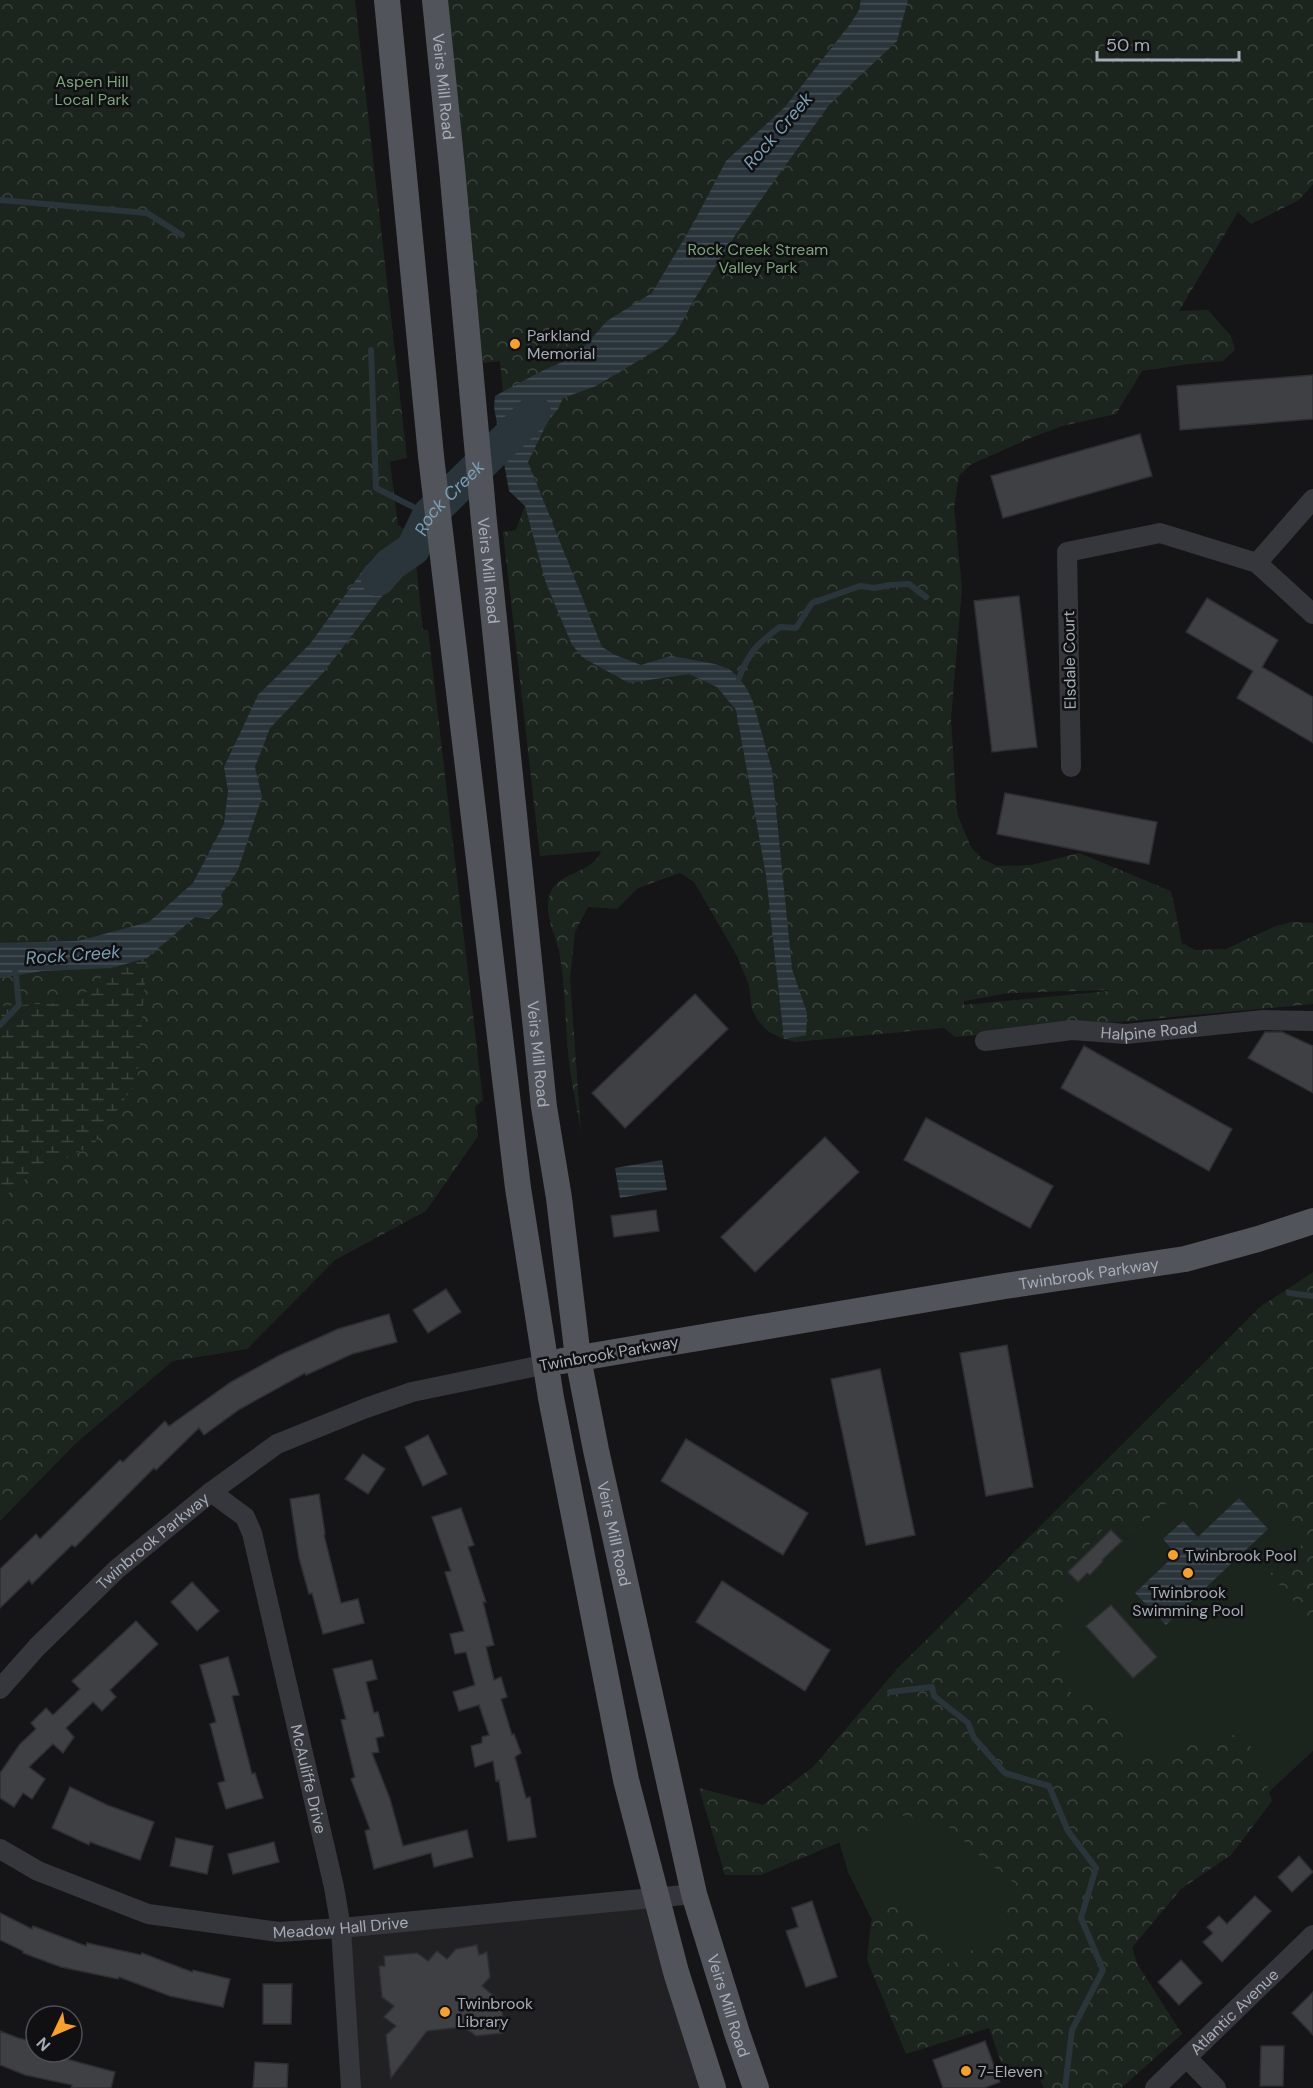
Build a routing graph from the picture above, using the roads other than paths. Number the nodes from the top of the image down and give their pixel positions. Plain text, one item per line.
1 (387, 0) edge
2 (435, 0) edge
3 (1313, 500) edge
4 (1257, 563) junction
5 (1313, 614) edge
6 (1071, 767) dead end
7 (1313, 1022) edge
8 (985, 1041) dead end
9 (1313, 1221) edge
10 (578, 1358) junction
11 (547, 1364) junction
12 (211, 1492) junction
13 (0, 1689) edge
14 (0, 1850) edge
15 (694, 1894) junction
16 (657, 1897) junction
17 (340, 1928) junction
18 (1313, 1935) edge
19 (1187, 2058) junction
20 (351, 2088) edge
21 (713, 2088) edge
22 (756, 2088) edge
23 (1155, 2088) edge
24 (1216, 2088) edge

1 - 11 main road, Veirs Mill Road
2 - 10 main road, Veirs Mill Road
3 - 4 street
4 - 5 street
4 - 6 street, Elsdale Court
7 - 8 street, Halpine Road
9 - 10 main road, Twinbrook Parkway
10 - 11 main road, Twinbrook Parkway
10 - 15 main road, Veirs Mill Road
11 - 12 street, Twinbrook Parkway
11 - 16 main road, Veirs Mill Road
12 - 13 street, Twinbrook Parkway
12 - 17 street, McAuliffe Drive
14 - 17 street, Meadow Hall Drive
15 - 16 street, Meadow Hall Drive
15 - 22 main road, Veirs Mill Road
16 - 17 street, Meadow Hall Drive
16 - 21 main road, Veirs Mill Road
17 - 20 street, McAuliffe Drive
18 - 19 street, Atlantic Avenue
19 - 23 street, Atlantic Avenue
19 - 24 street

